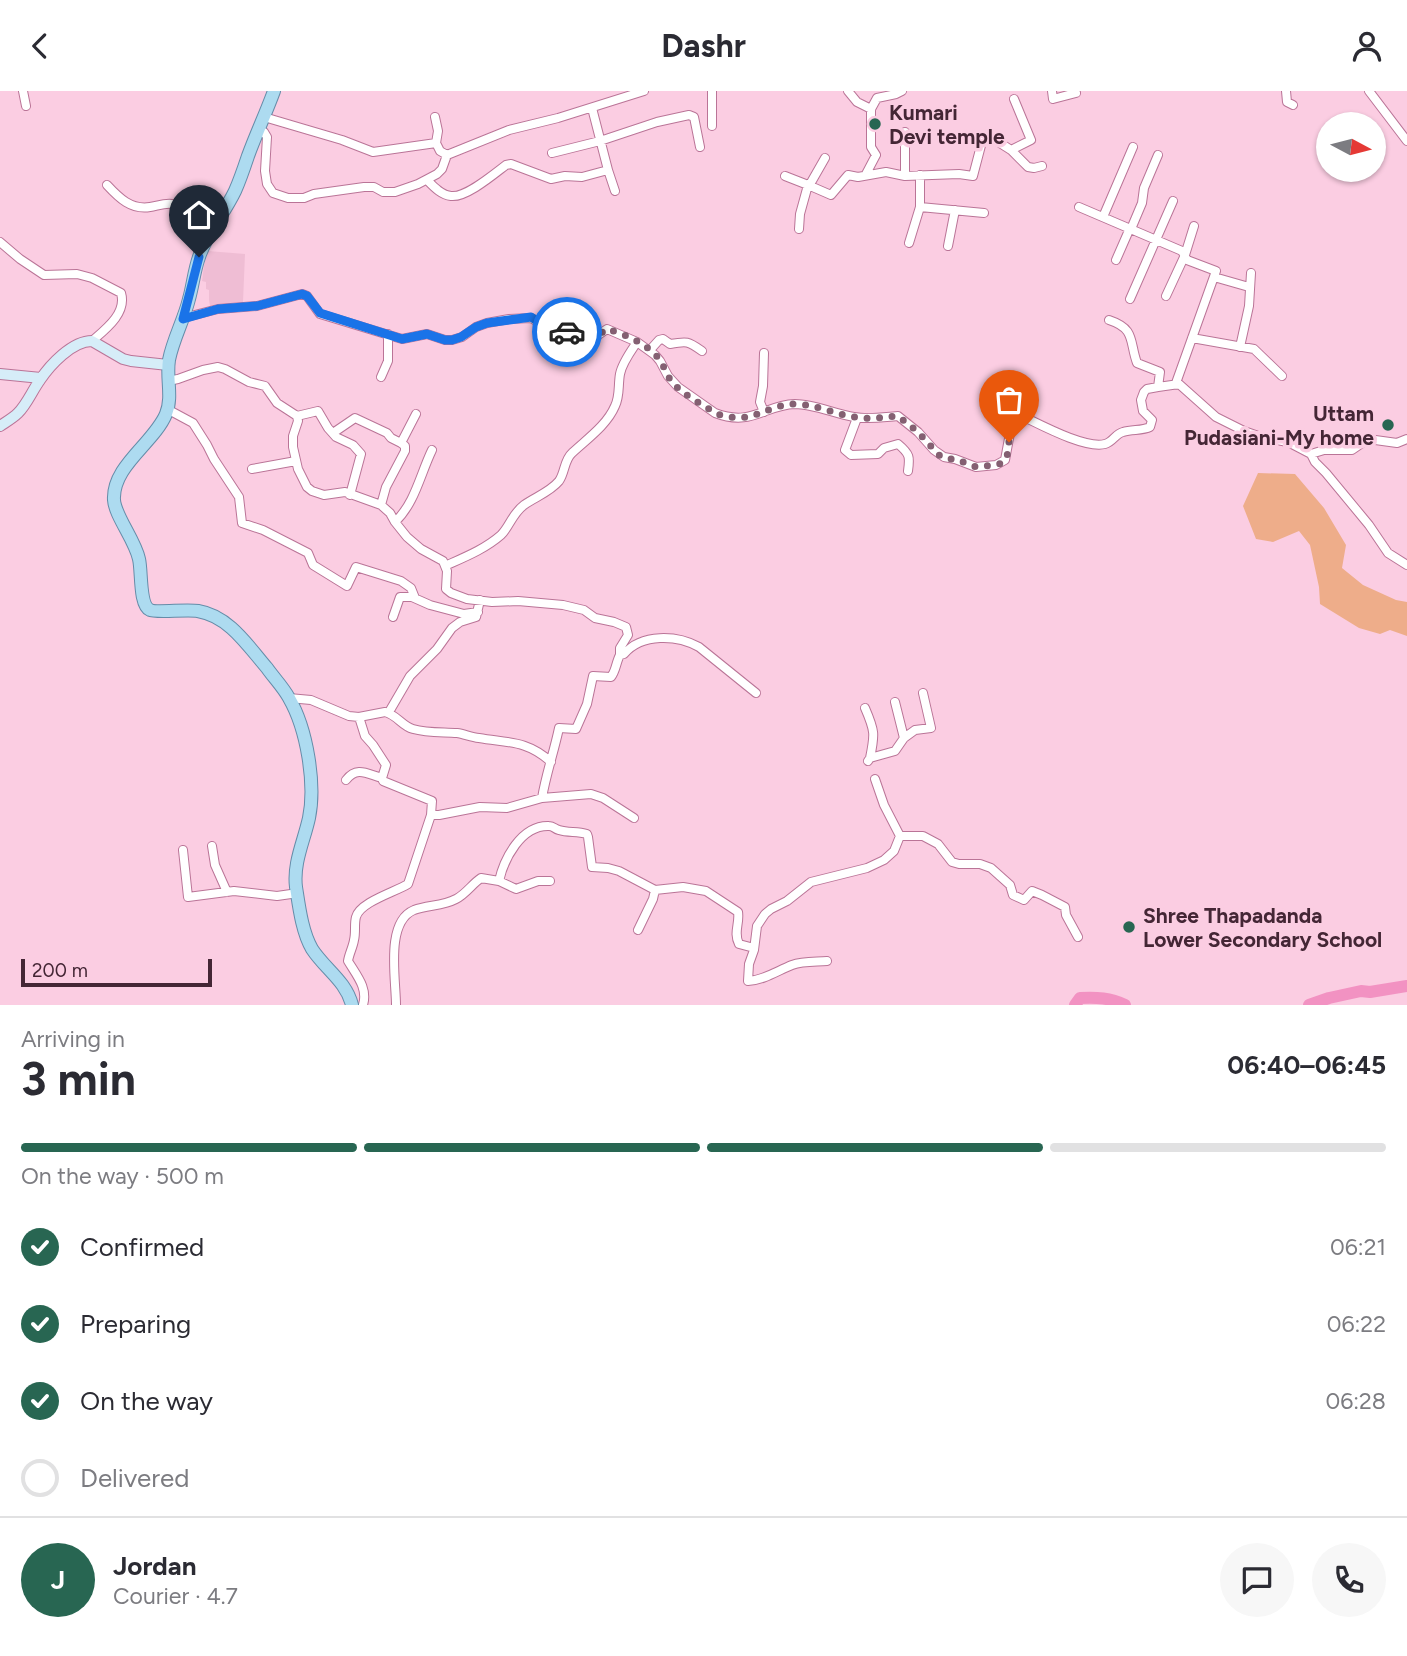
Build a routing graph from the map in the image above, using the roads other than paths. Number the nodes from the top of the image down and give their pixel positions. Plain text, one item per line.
1 (23, 91) edge
2 (274, 91) edge
3 (644, 91) edge
4 (712, 91) edge
5 (848, 91) edge
6 (902, 91) edge
7 (1052, 91) edge
8 (1286, 91) edge
9 (1369, 91) edge
10 (1076, 93) dead end
11 (1014, 99) dead end
12 (1293, 104) dead end
13 (26, 106) dead end
14 (592, 108) junction
15 (871, 109) junction
16 (264, 117) junction
17 (435, 117) dead end
18 (712, 126) dead end
19 (258, 130) junction
20 (905, 132) dead end
21 (600, 141) junction
22 (1407, 141) edge
23 (436, 143) junction
24 (699, 147) dead end
25 (1133, 147) dead end
26 (1011, 150) junction
27 (552, 153) dead end
28 (447, 155) junction
29 (1158, 155) dead end
30 (825, 158) dead end
31 (1042, 166) dead end
32 (608, 170) junction
33 (866, 174) junction
34 (785, 176) dead end
35 (905, 176) junction
36 (920, 176) junction
37 (426, 180) junction
38 (107, 185) dead end
39 (809, 185) junction
40 (615, 191) dead end
41 (1173, 201) dead end
42 (920, 207) junction
43 (1079, 207) dead end
44 (955, 211) junction
45 (984, 213) dead end
46 (221, 214) junction
47 (1103, 217) junction
48 (1194, 226) dead end
49 (799, 229) dead end
50 (1130, 229) junction
51 (1156, 240) junction
52 (0, 242) edge
53 (909, 243) dead end
54 (948, 246) dead end
55 (1185, 255) junction
56 (1116, 260) dead end
57 (1251, 273) dead end
58 (1214, 277) junction
59 (1249, 287) junction
60 (1166, 296) dead end
61 (1130, 299) dead end
62 (183, 319) junction
63 (1110, 320) dead end
64 (388, 334) junction
65 (1192, 338) junction
66 (92, 341) junction
67 (638, 342) junction
68 (1240, 347) junction
69 (650, 350) junction
70 (702, 351) dead end
71 (764, 353) dead end
72 (168, 365) junction
73 (0, 374) edge
74 (1282, 376) dead end
75 (381, 377) dead end
76 (41, 378) junction
77 (168, 381) junction
78 (1176, 383) junction
79 (1158, 387) junction
80 (167, 408) junction
81 (764, 412) junction
82 (416, 414) dead end
83 (297, 416) junction
84 (857, 418) junction
85 (0, 426) edge
86 (333, 433) junction
87 (1407, 439) edge
88 (401, 443) junction
89 (432, 450) dead end
90 (1311, 454) junction
91 (296, 461) junction
92 (253, 468) dead end
93 (908, 471) dead end
94 (350, 495) junction
95 (382, 505) junction
96 (395, 522) junction
97 (1407, 565) edge
98 (446, 566) junction
99 (415, 598) junction
100 (480, 600) junction
101 (478, 612) junction
102 (393, 617) dead end
103 (620, 655) junction
104 (756, 693) dead end
105 (922, 693) dead end
106 (289, 698) junction
107 (895, 702) dead end
108 (865, 708) dead end
109 (389, 712) junction
110 (359, 717) junction
111 (904, 738) junction
112 (551, 762) junction
113 (382, 778) junction
114 (875, 779) dead end
115 (346, 780) dead end
116 (542, 798) junction
117 (431, 815) junction
118 (634, 818) dead end
119 (900, 836) junction
120 (212, 846) dead end
121 (183, 850) dead end
122 (499, 881) junction
123 (550, 881) dead end
124 (656, 890) junction
125 (228, 892) junction
126 (298, 893) junction
127 (638, 930) dead end
128 (1078, 937) dead end
129 (754, 948) junction
130 (827, 961) dead end
131 (352, 1005) edge
132 (363, 1005) edge
133 (396, 1005) edge

1 - 13 street
2 - 16 main road
3 - 14 street
4 - 18 street
5 - 15 street
6 - 15 street
7 - 10 street
8 - 12 street
9 - 22 street
11 - 26 street
14 - 21 street
14 - 28 street
15 - 33 street
16 - 19 main road
16 - 23 street
17 - 23 street
19 - 37 street
19 - 46 main road
20 - 35 street
21 - 24 street
21 - 27 street
21 - 32 street
23 - 28 street
25 - 47 street
26 - 31 street
26 - 36 street
28 - 37 street
29 - 50 street
30 - 39 street
32 - 37 street
32 - 40 street
33 - 35 street
33 - 39 street
34 - 39 street
35 - 36 street
36 - 42 street
38 - 46 street
39 - 49 street
41 - 51 street
42 - 44 street
42 - 53 street
43 - 47 street
44 - 45 street
44 - 54 street
46 - 62 main road
47 - 50 street
48 - 55 street
50 - 51 street
50 - 56 street
51 - 55 street
51 - 61 street
52 - 66 street
55 - 58 street
55 - 60 street
57 - 59 street
58 - 59 street
58 - 65 street
59 - 68 street
62 - 64 street
62 - 72 main road
63 - 79 street
64 - 67 street
64 - 75 street
65 - 68 street
65 - 78 street
66 - 72 street
66 - 76 street
67 - 69 street
67 - 98 street
68 - 74 street
69 - 70 street
69 - 81 street
71 - 81 street
72 - 77 main road
73 - 76 street
76 - 85 street
77 - 80 main road
77 - 83 street
78 - 79 street
78 - 90 street
79 - 84 street
80 - 99 street
80 - 106 main road
81 - 84 street
82 - 88 street
83 - 86 street
83 - 91 street
84 - 93 street
86 - 88 street
86 - 94 street
87 - 90 street
88 - 95 street
89 - 96 street
90 - 97 street
91 - 92 street
91 - 94 street
94 - 95 street
95 - 96 street
96 - 98 street
98 - 100 street
99 - 101 street
99 - 102 street
100 - 101 street
100 - 103 street
101 - 109 street
103 - 104 street
103 - 112 street
105 - 111 street
106 - 110 street
106 - 126 main road
107 - 111 street
108 - 111 street
109 - 110 street
109 - 112 street
110 - 113 street
112 - 116 street
113 - 115 street
113 - 117 street
114 - 119 street
116 - 117 street
116 - 118 street
117 - 132 street
119 - 128 street
119 - 129 street
120 - 125 street
121 - 125 street
122 - 123 street
122 - 124 street
122 - 133 street
124 - 127 street
124 - 129 street
125 - 126 street
126 - 131 main road
129 - 130 street

